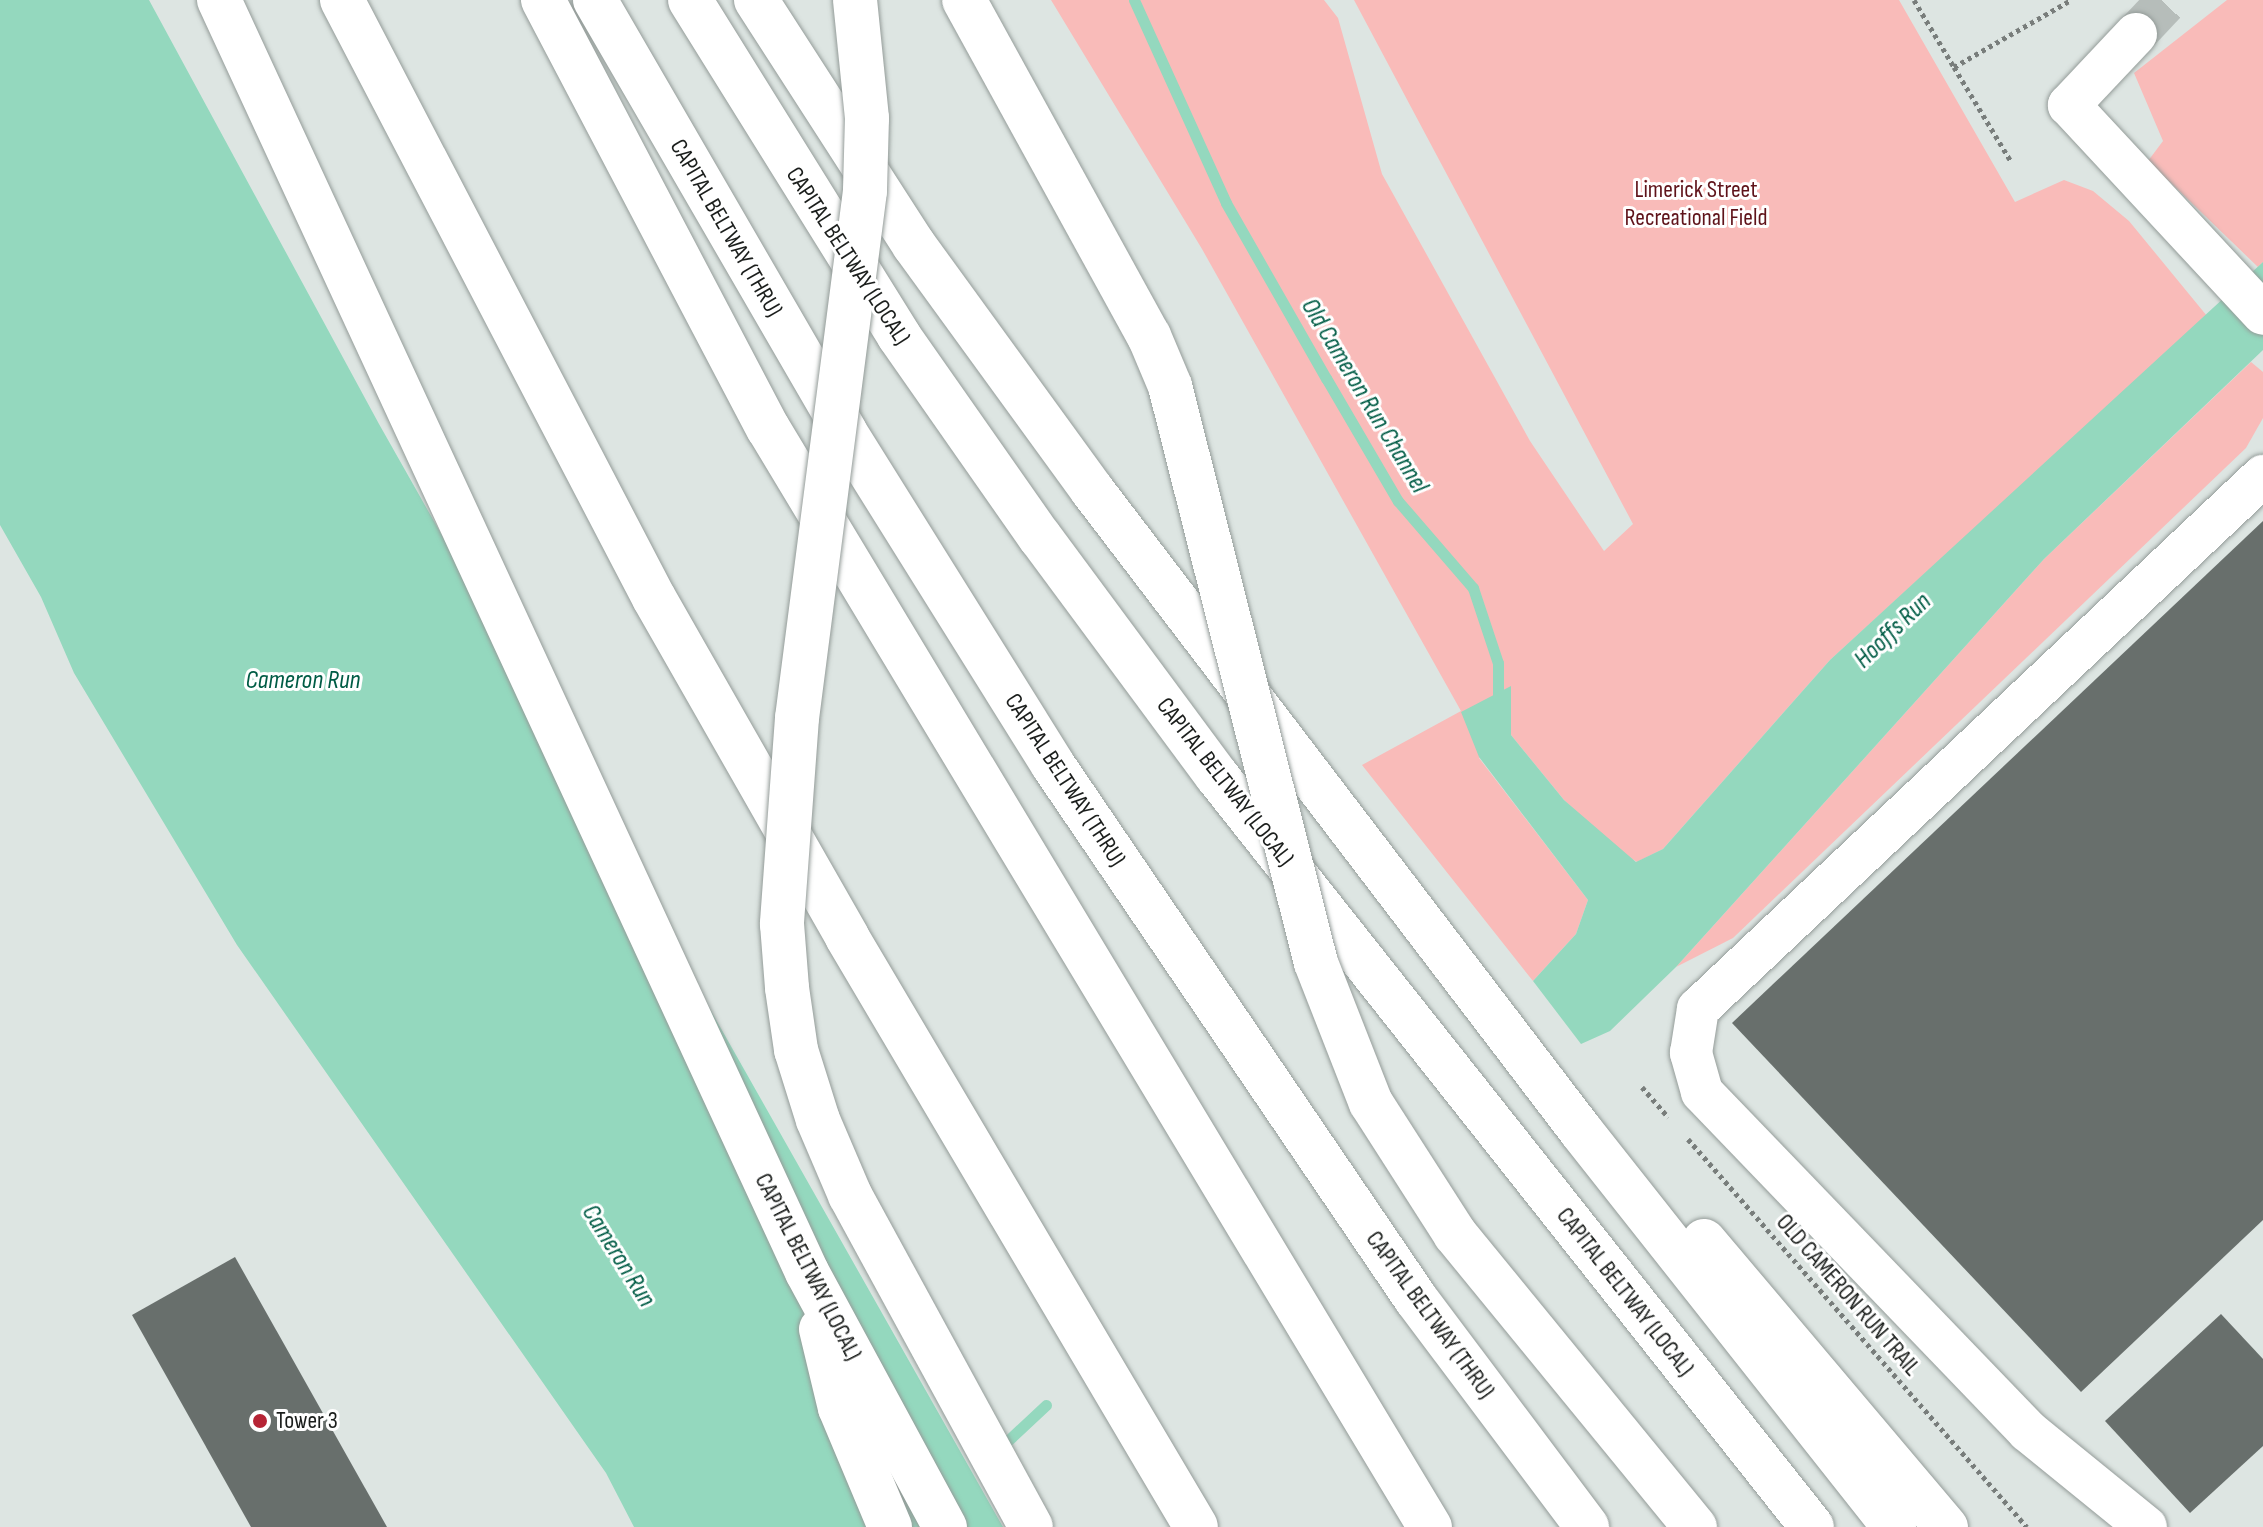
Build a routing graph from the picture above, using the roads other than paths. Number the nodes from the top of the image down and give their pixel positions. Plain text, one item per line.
1 (219, 0) edge
2 (342, 0) edge
3 (543, 0) edge
4 (595, 0) edge
5 (690, 0) edge
6 (756, 0) edge
7 (855, 0) edge
8 (964, 0) edge
9 (2136, 34) tunnel mouth
10 (2263, 314) edge
11 (2263, 476) edge
12 (1581, 1131) junction
13 (807, 1272) junction
14 (890, 1527) edge
15 (945, 1527) edge
16 (1031, 1527) edge
17 (1196, 1527) edge
18 (1430, 1527) edge
19 (1587, 1527) edge
20 (1695, 1527) edge
21 (1812, 1527) edge
22 (1894, 1527) edge
23 (1946, 1527) edge
24 (2146, 1527) edge

1 - 13 highway, CAPITAL BELTWAY (LOCAL)
2 - 17 highway
3 - 18 highway
4 - 19 highway, CAPITAL BELTWAY (THRU)
5 - 21 highway, CAPITAL BELTWAY (LOCAL)
6 - 12 highway
7 - 16 highway, bridge
8 - 20 highway, bridge
9 - 10 lane
11 - 24 lane
12 - 22 highway
12 - 23 highway
13 - 14 highway
13 - 15 highway, CAPITAL BELTWAY (LOCAL)

